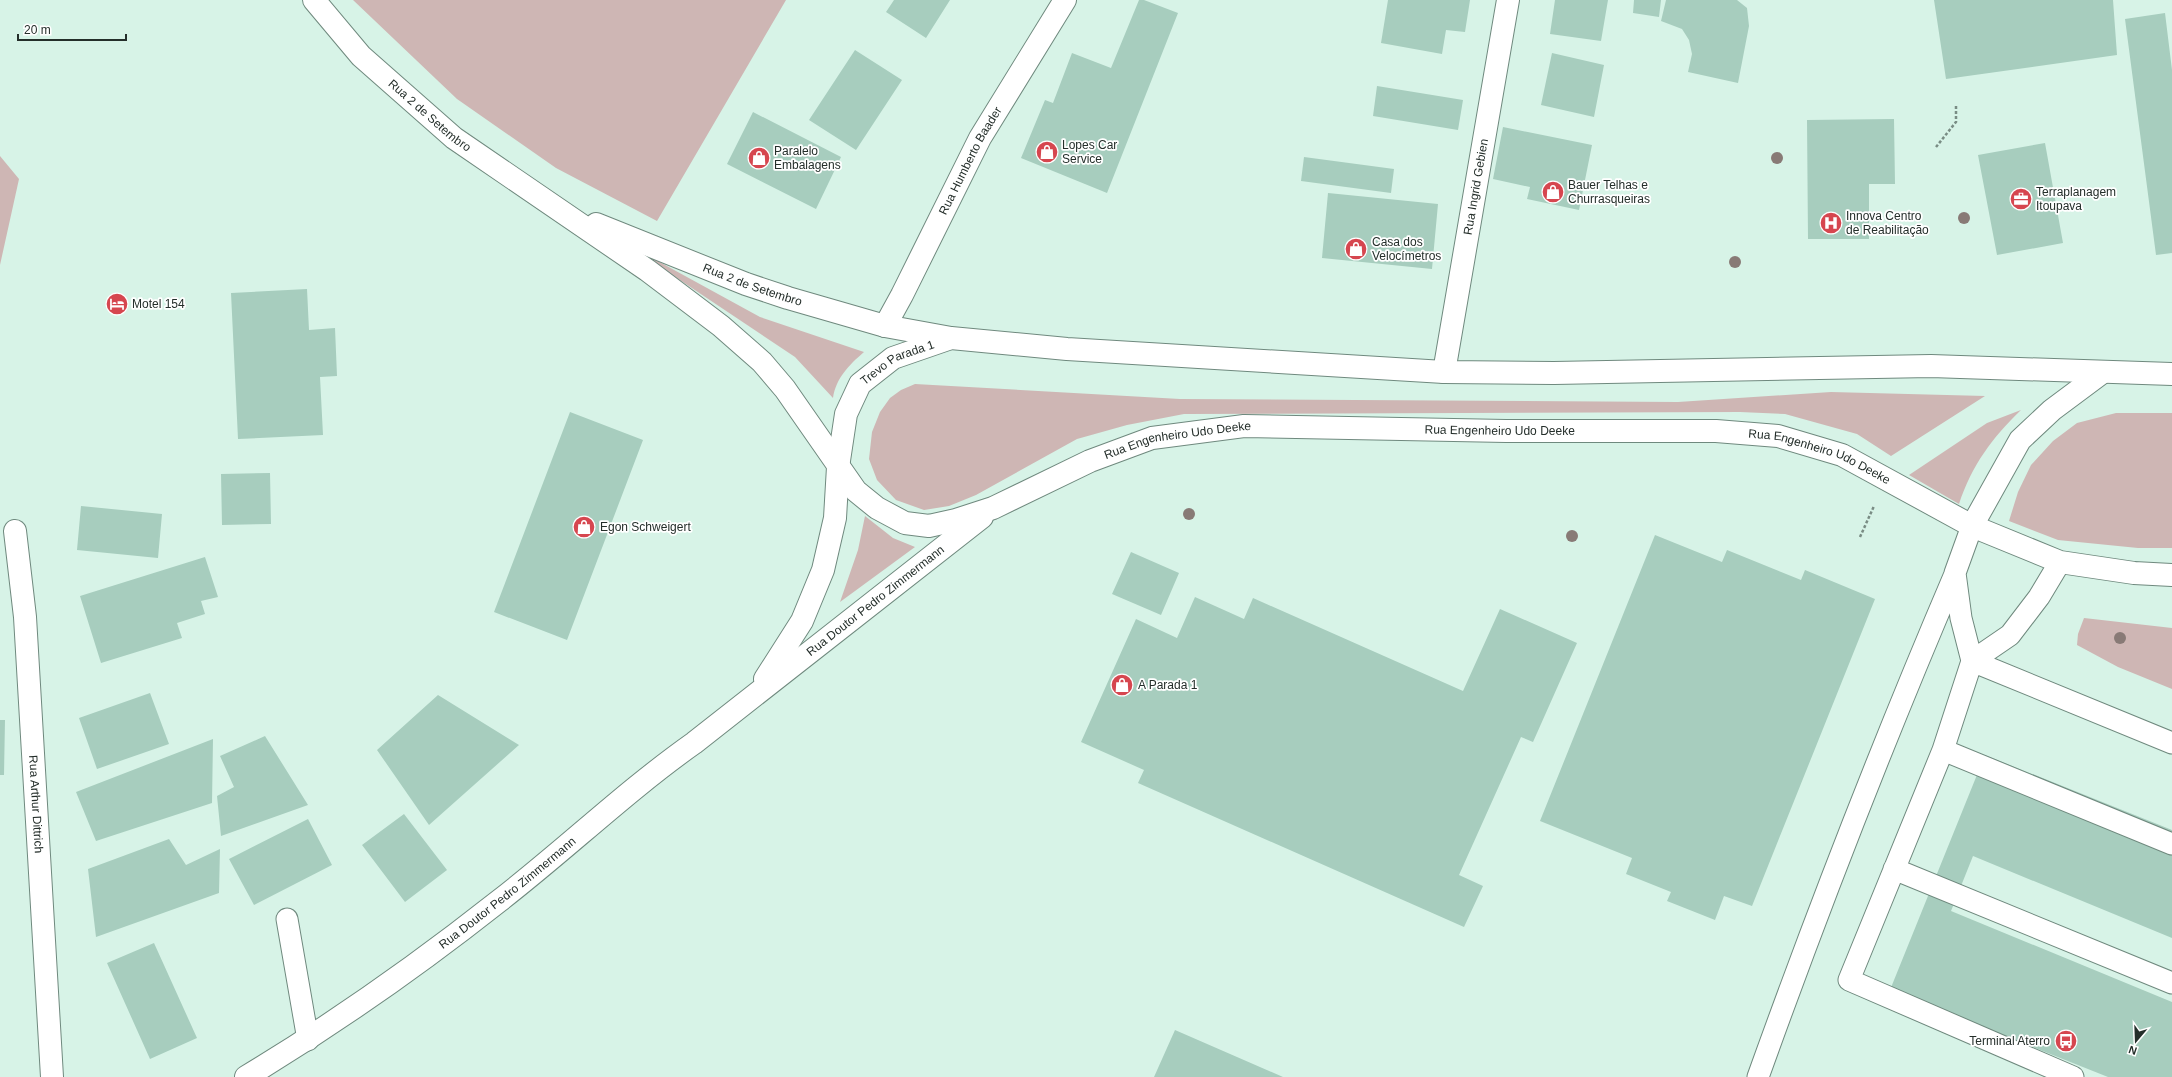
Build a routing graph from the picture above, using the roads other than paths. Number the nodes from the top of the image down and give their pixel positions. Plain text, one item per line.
1 (314, 0) edge
2 (1065, 0) edge
3 (1508, 0) edge
4 (561, 211) junction
5 (885, 326) junction
6 (951, 338) junction
7 (1444, 372) junction
8 (2103, 372) junction
9 (2172, 374) edge
10 (838, 467) junction
11 (993, 508) junction
12 (1972, 526) junction
13 (15, 531) dead end
14 (2060, 562) junction
15 (1955, 573) junction
16 (2172, 575) edge
17 (1972, 661) junction
18 (757, 692) junction
19 (2172, 743) edge
20 (1943, 750) junction
21 (2172, 844) edge
22 (1894, 869) junction
23 (287, 918) dead end
24 (2172, 983) edge
25 (308, 1040) junction
26 (52, 1077) edge
27 (246, 1077) edge
28 (1758, 1077) edge
29 (2073, 1077) edge

1 - 4 main road, Rua 2 de Setembro
2 - 5 main road, Rua Humberto Baader
3 - 7 main road, Rua Ingrid Gebien
4 - 5 main road, Rua 2 de Setembro
4 - 10 main road, Rua 2 de Setembro
5 - 6 main road, Rua 2 de Setembro
6 - 7 main road
6 - 10 main road, Trevo Parada 1
7 - 8 main road
8 - 9 main road
8 - 12 main road
10 - 11 main road, Rua Engenheiro Udo Deeke
10 - 18 main road, Rua Doutor Pedro Zimmermann
11 - 12 main road, Rua Engenheiro Udo Deeke
11 - 18 main road, Rua Doutor Pedro Zimmermann
12 - 14 main road, Rua Engenheiro Udo Deeke
12 - 15 lane
13 - 26 main road, Rua Arthur Dittrich
14 - 16 main road, Rua Engenheiro Udo Deeke
14 - 17 lane
15 - 17 lane
15 - 28 lane
17 - 19 lane
17 - 20 lane
18 - 25 main road, Rua Doutor Pedro Zimmermann
20 - 21 lane
20 - 22 lane
22 - 24 lane
22 - 29 lane
23 - 25 lane
25 - 27 main road, Rua Doutor Pedro Zimmermann

